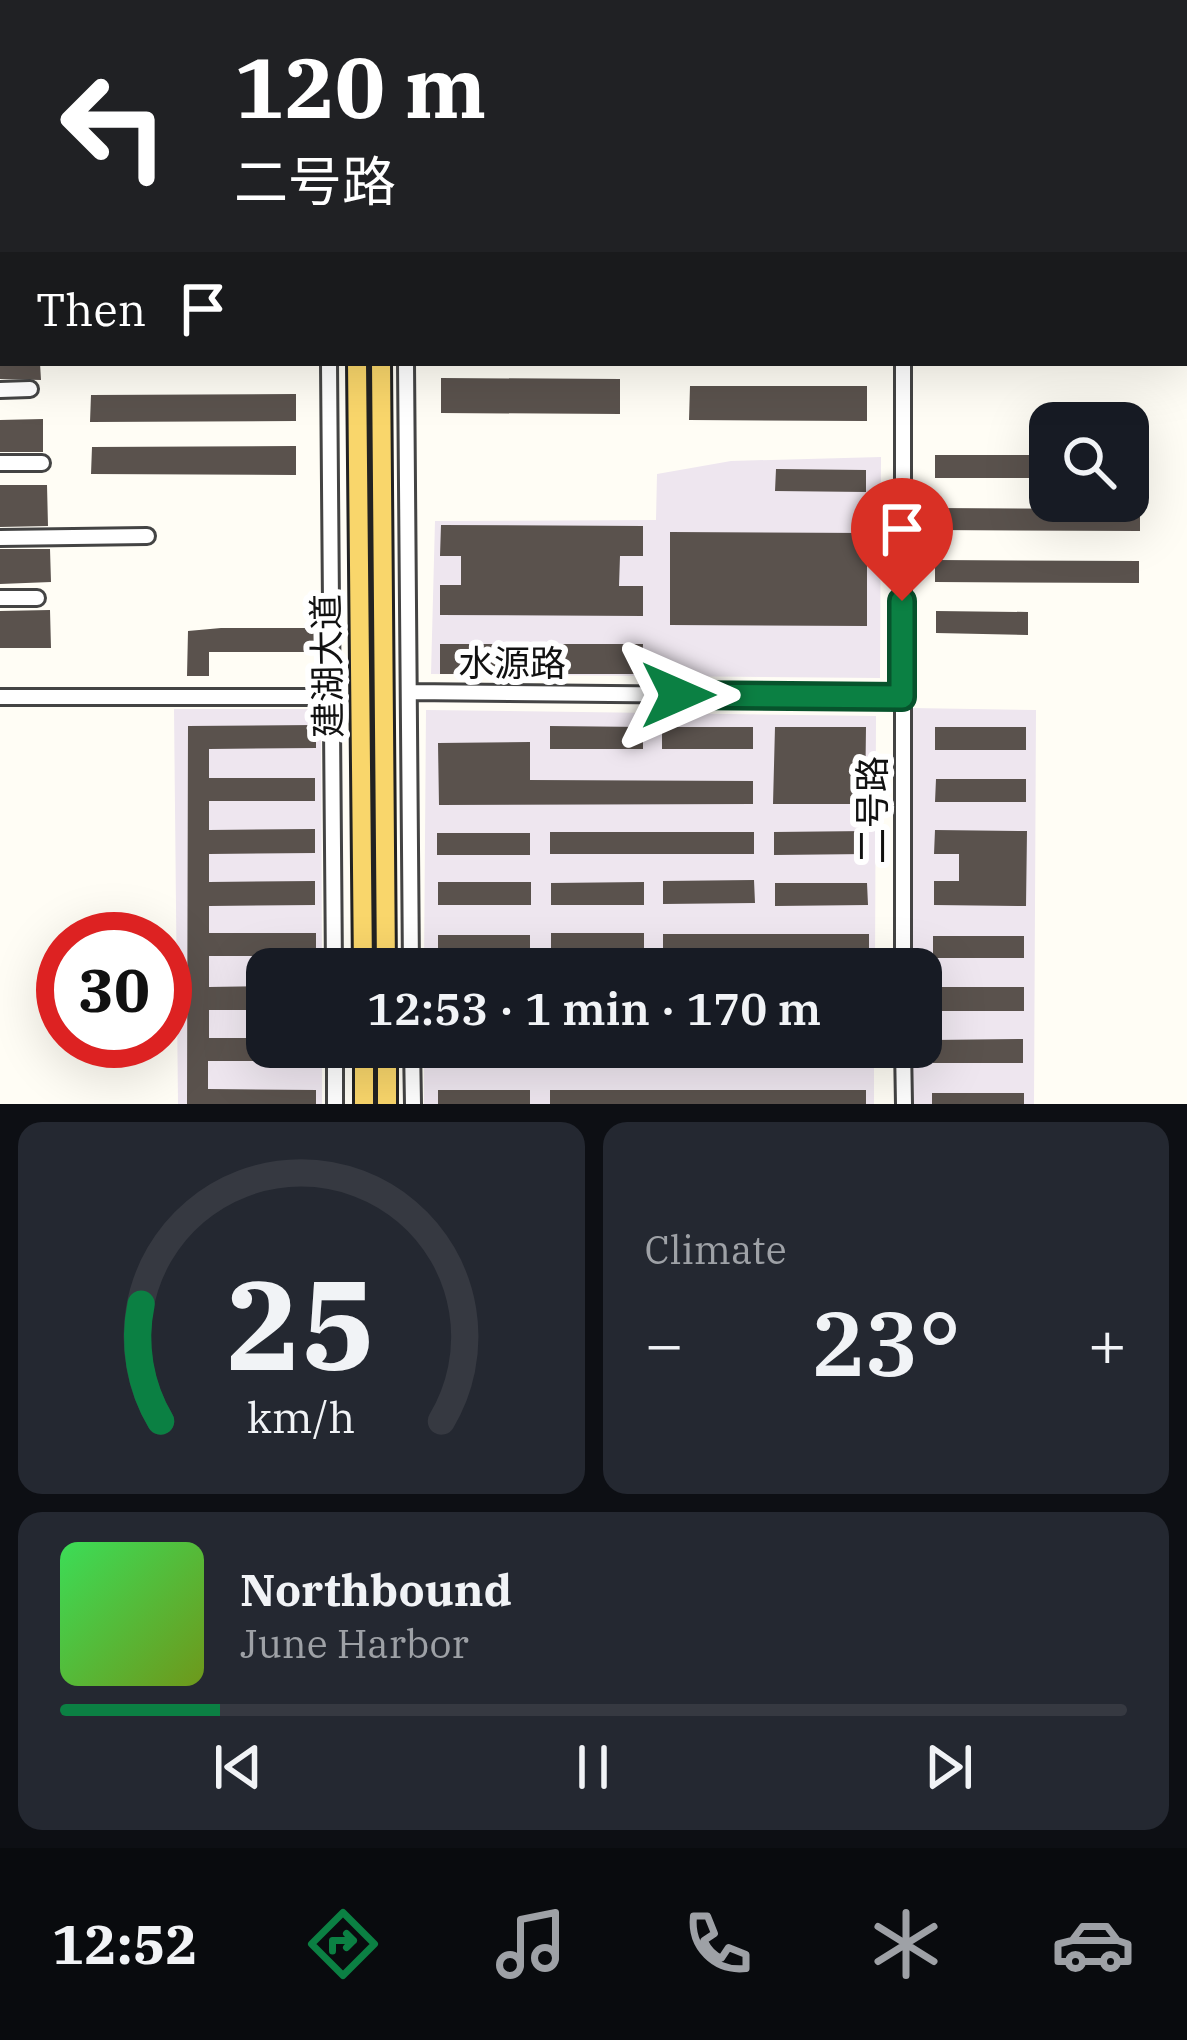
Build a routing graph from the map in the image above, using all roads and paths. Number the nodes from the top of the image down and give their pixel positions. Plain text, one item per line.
1 (329, 366) edge
2 (357, 366) edge
3 (381, 366) edge
4 (406, 366) edge
5 (902, 366) edge
6 (30, 389) dead end
7 (0, 390) edge
8 (0, 463) edge
9 (42, 463) dead end
10 (147, 536) dead end
11 (0, 538) edge
12 (0, 598) edge
13 (37, 598) dead end
14 (409, 692) junction
15 (0, 697) edge
16 (331, 697) junction
17 (902, 697) junction
18 (334, 948) edge
19 (363, 948) edge
20 (386, 948) edge
21 (411, 948) edge
22 (903, 948) edge
23 (335, 1068) edge
24 (364, 1068) edge
25 (387, 1068) edge
26 (412, 1068) edge
27 (903, 1068) edge
28 (335, 1104) edge
29 (364, 1104) edge
30 (387, 1104) edge
31 (413, 1104) edge
32 (904, 1104) edge

1 - 16 street
2 - 19 main road, 建湖大道
3 - 20 main road, 建湖大道
4 - 14 street
5 - 17 street, 二号路
6 - 7 street
8 - 9 street
10 - 11 street
12 - 13 street
14 - 17 street, 水源路
14 - 21 street
15 - 16 street
16 - 18 street
17 - 22 street, 二号路
23 - 28 street
24 - 29 main road
25 - 30 main road
26 - 31 street
27 - 32 street

